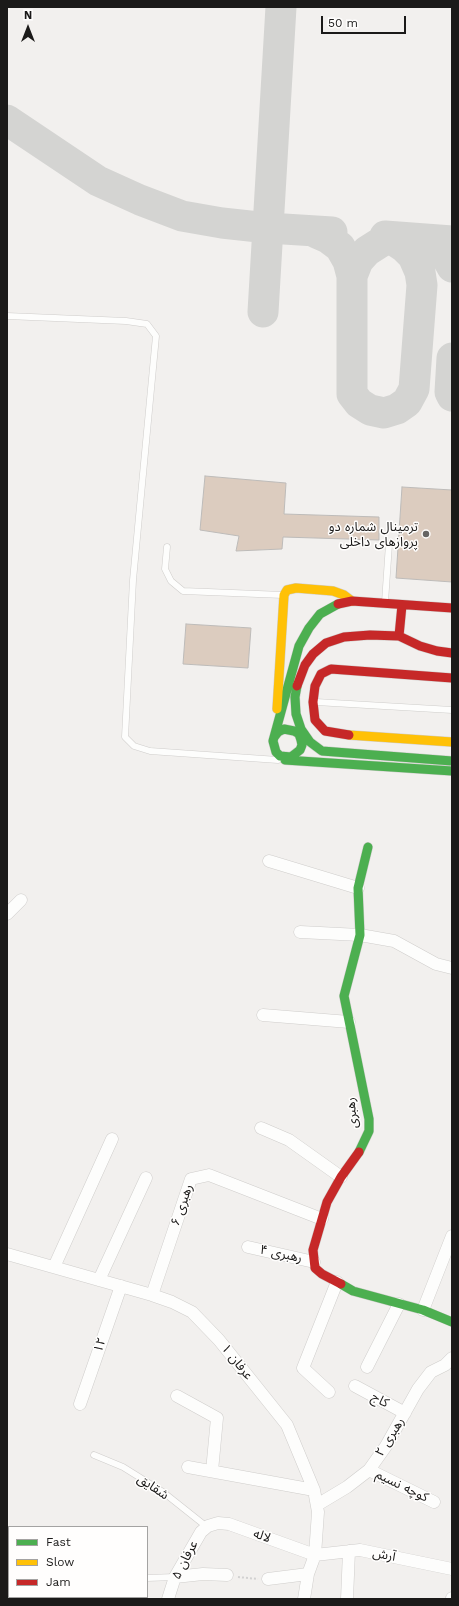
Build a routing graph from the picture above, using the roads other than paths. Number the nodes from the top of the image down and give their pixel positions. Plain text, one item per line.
1 (7, 316) edge
2 (389, 544) dead end
3 (167, 547) dead end
4 (284, 595) junction
5 (352, 601) junction
6 (385, 604) junction
7 (402, 605) junction
8 (452, 608) edge
9 (399, 636) junction
10 (452, 653) edge
11 (452, 678) edge
12 (313, 702) junction
13 (452, 710) edge
14 (275, 736) junction
15 (452, 742) edge
16 (285, 759) junction
17 (452, 761) edge
18 (452, 770) edge
19 (368, 847) dead end
20 (269, 861) dead end
21 (358, 888) junction
22 (21, 900) dead end
23 (7, 914) edge
24 (300, 932) dead end
25 (360, 935) junction
26 (452, 968) edge
27 (263, 1015) dead end
28 (349, 1022) junction
29 (261, 1128) dead end
30 (112, 1139) dead end
31 (341, 1177) junction
32 (146, 1178) dead end
33 (322, 1218) junction
34 (452, 1236) edge
35 (248, 1247) dead end
36 (7, 1254) edge
37 (314, 1262) junction
38 (54, 1267) junction
39 (99, 1280) junction
40 (337, 1282) junction
41 (121, 1286) junction
42 (152, 1295) junction
43 (399, 1304) junction
44 (423, 1310) junction
45 (452, 1322) edge
46 (452, 1358) edge
47 (367, 1367) dead end
48 (355, 1386) dead end
49 (329, 1392) dead end
50 (177, 1396) dead end
51 (80, 1404) dead end
52 (405, 1413) junction
53 (94, 1455) dead end
54 (188, 1467) dead end
55 (369, 1470) junction
56 (212, 1471) junction
57 (314, 1490) junction
58 (434, 1502) dead end
59 (317, 1505) junction
60 (208, 1526) junction
61 (349, 1551) junction
62 (315, 1555) junction
63 (452, 1569) edge
64 (308, 1574) junction
65 (227, 1575) road end
66 (175, 1577) junction
67 (148, 1578) edge
68 (268, 1579) road end
69 (168, 1599) edge
70 (304, 1599) edge
71 (347, 1599) edge

1 - 16 lane
2 - 6 lane
3 - 4 lane
4 - 5 main road
4 - 14 main road
5 - 6 main road
5 - 14 main road
6 - 7 main road
7 - 8 main road
7 - 9 main road
9 - 10 main road
9 - 17 main road
11 - 12 main road
12 - 13 lane
12 - 15 main road
14 - 16 main road
14 - 16 main road
16 - 18 main road
19 - 21 main road, رهبری
20 - 21 street
21 - 25 main road, رهبری
22 - 23 street
24 - 25 street
25 - 26 street
25 - 28 main road, رهبری
27 - 28 street
28 - 31 main road, رهبری
29 - 31 street
30 - 38 street
31 - 33 main road, رهبری
32 - 39 street
33 - 37 main road, رهبری
33 - 42 street, رهبری ۶
34 - 44 street
35 - 37 street, رهبری ۴
36 - 38 street, عرفان ۱
37 - 40 main road
38 - 39 street, عرفان ۱
39 - 41 street, عرفان ۱
40 - 43 main road
40 - 49 street
41 - 42 street, عرفان ۱
41 - 51 street, ۱۲
42 - 57 street, عرفان ۱
43 - 44 main road
43 - 47 street
44 - 45 main road
46 - 52 street, رهبری ۲
48 - 52 street, کاج
50 - 56 street
52 - 55 street, رهبری ۲
53 - 60 lane, شقایق
54 - 56 street
55 - 58 street, کوچه نسیم
55 - 59 street, رهبری ۲
56 - 57 street
57 - 59 street, عرفان ۱
59 - 62 street, عرفان ۱
60 - 62 street, لاله
60 - 66 street, عرفان ۵
61 - 62 street, آرش
61 - 63 street, آرش
61 - 71 street
62 - 64 street, عرفان ۱
64 - 68 street
64 - 70 street, عرفان ۱
65 - 66 street
66 - 67 lane
66 - 69 street, عرفان ۵

